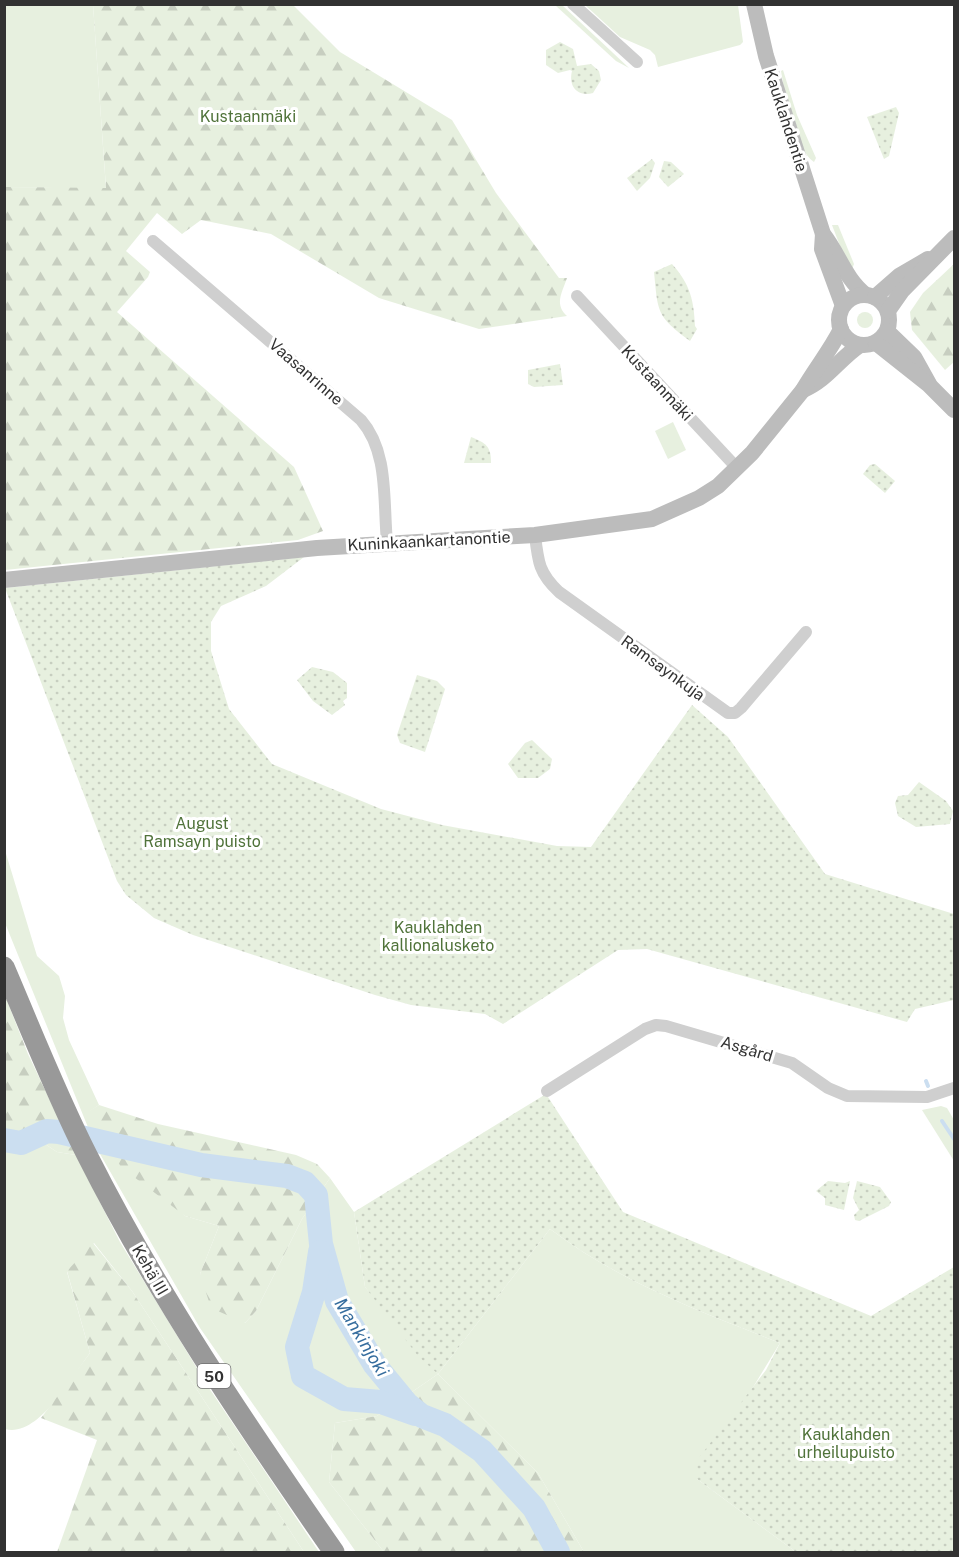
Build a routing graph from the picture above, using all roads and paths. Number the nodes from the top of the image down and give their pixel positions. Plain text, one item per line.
1 (573, 4) edge
2 (754, 4) edge
3 (637, 62) dead end
4 (823, 234) junction
5 (954, 238) edge
6 (153, 241) dead end
7 (934, 256) junction
8 (577, 296) dead end
9 (871, 296) junction
10 (843, 306) junction
11 (888, 311) junction
12 (841, 329) junction
13 (874, 340) junction
14 (803, 390) junction
15 (954, 410) edge
16 (737, 468) junction
17 (535, 535) junction
18 (387, 543) junction
19 (4, 580) edge
20 (806, 632) dead end
21 (4, 967) edge
22 (954, 1088) edge
23 (548, 1091) dead end
24 (334, 1552) edge

1 - 3 street
2 - 4 street, Kauklahdentie
4 - 9 street, Kauklahdentie
4 - 10 street, Kauklahdentie
5 - 7 street
6 - 18 street, Vaasanrinne
7 - 9 street
7 - 11 street
8 - 16 street, Kustaanmäki
9 - 10 street
9 - 11 street
10 - 12 street
11 - 13 street
12 - 13 street
12 - 14 street, Kuninkaankartanontie
13 - 14 street, Kuninkaankartanontie
13 - 15 street
14 - 16 street, Kuninkaankartanontie
16 - 17 street, Kuninkaankartanontie
17 - 18 street, Kuninkaankartanontie
17 - 20 street, Ramsaynkuja
18 - 19 street, Kuninkaankartanontie
21 - 24 highway, Kehä III / 50
22 - 23 street, Asgård

